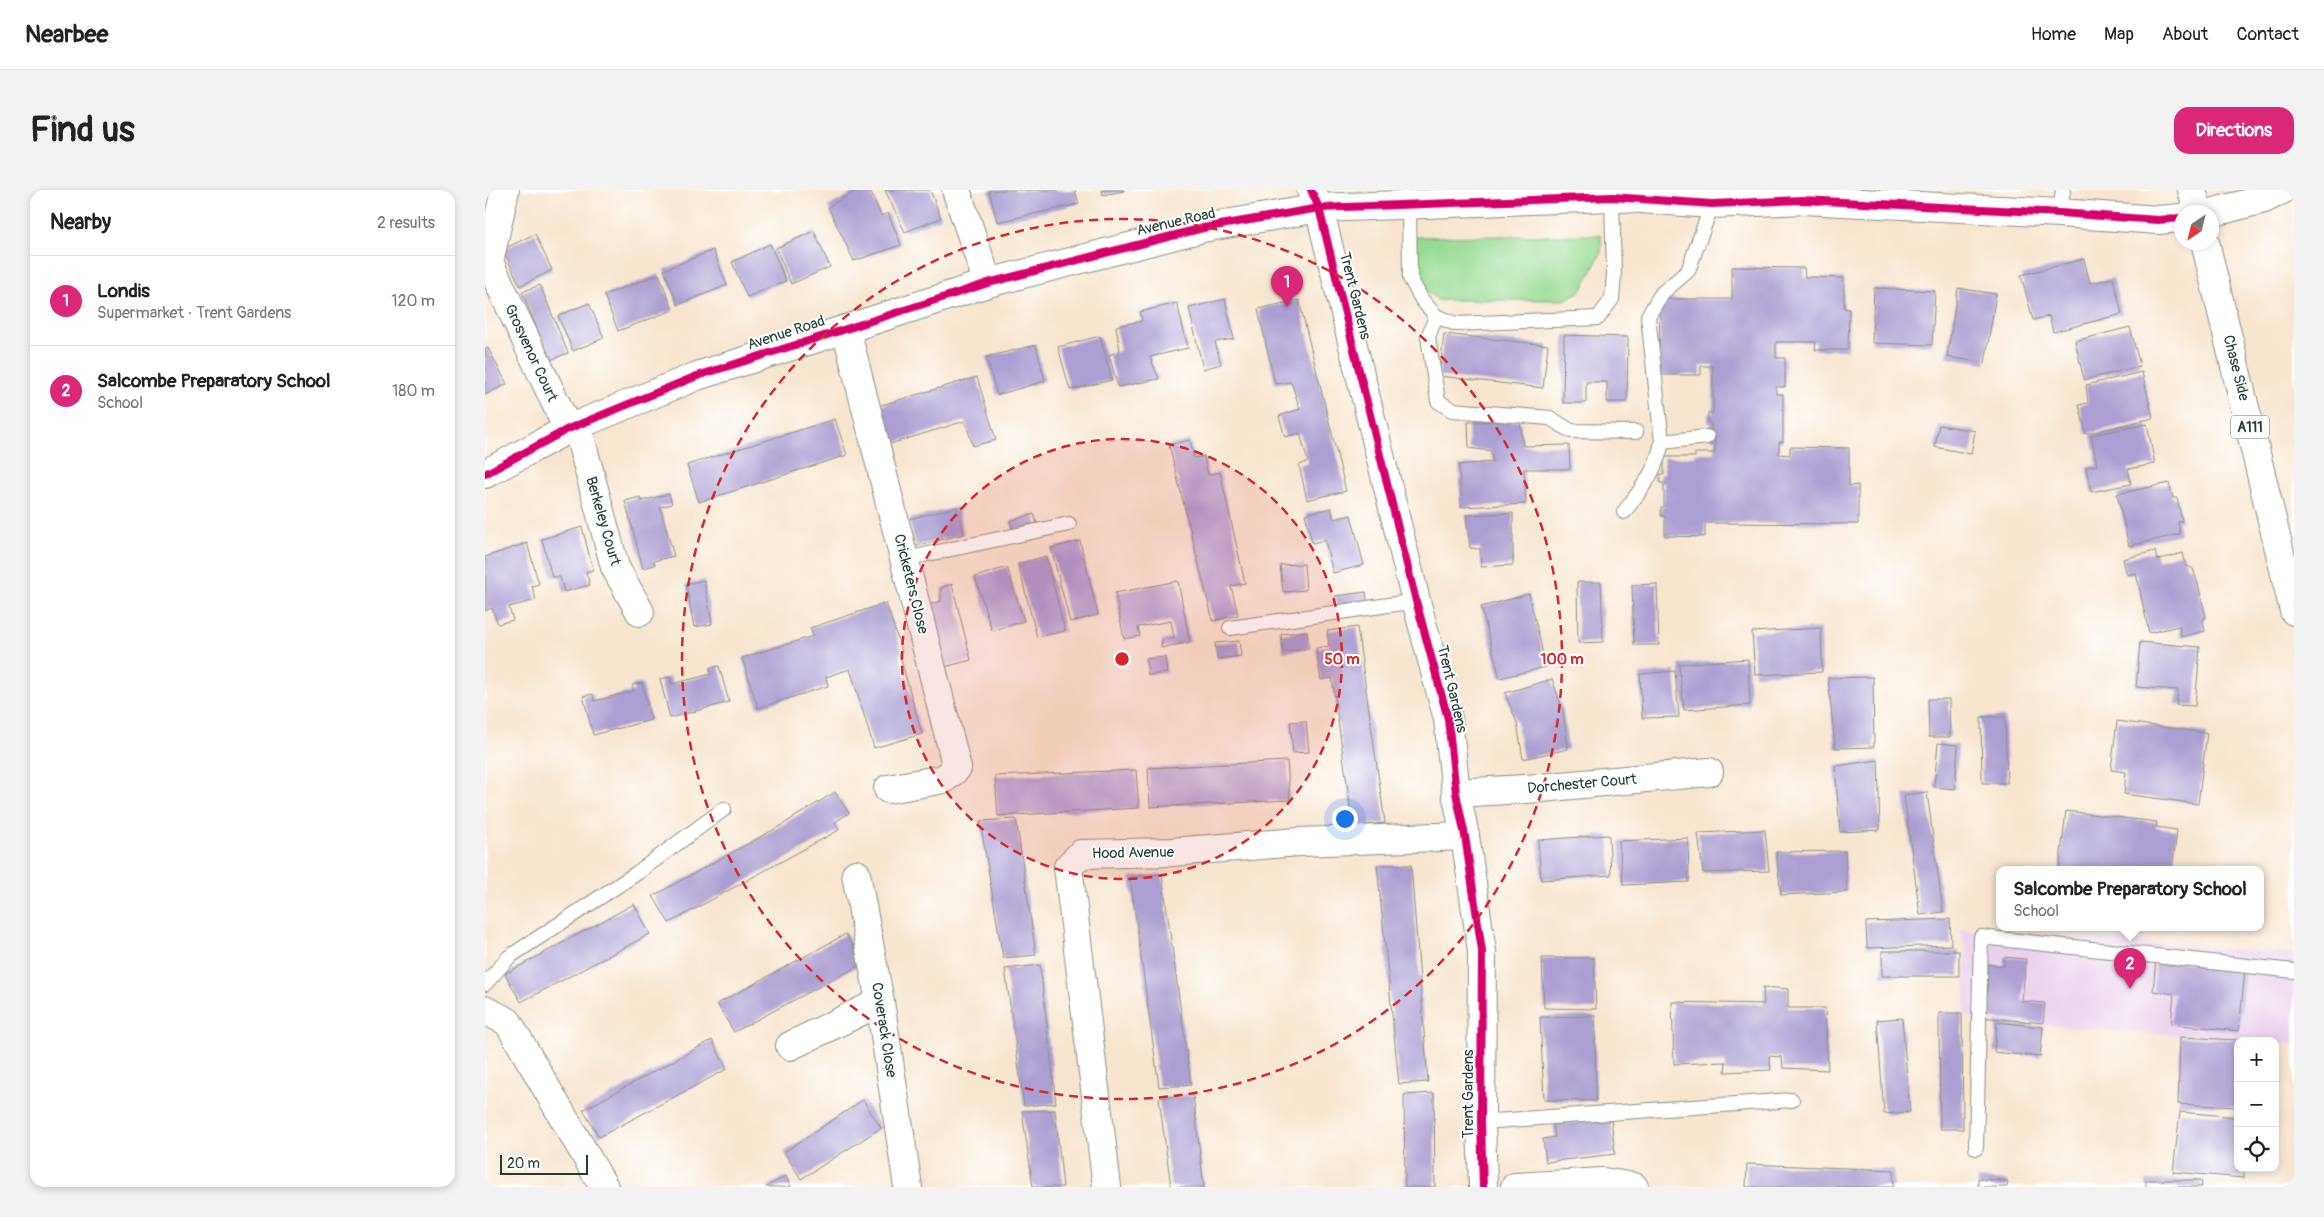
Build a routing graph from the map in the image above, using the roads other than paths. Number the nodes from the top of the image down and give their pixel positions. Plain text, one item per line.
1 (505, 190) edge
2 (956, 190) edge
3 (2192, 190) edge
4 (2282, 190) edge
5 (1612, 198) junction
6 (1315, 199) edge
7 (2061, 201) edge
8 (1712, 204) junction
9 (1409, 205) junction
10 (2196, 205) edge
11 (2219, 211) edge
12 (2174, 219) edge
13 (2207, 250) edge
14 (988, 284) junction
15 (1437, 316) junction
16 (846, 329) junction
17 (572, 428) junction
18 (1636, 432) dead end
19 (1707, 437) dead end
20 (1662, 442) junction
21 (485, 474) edge
22 (1624, 512) dead end
23 (1069, 524) dead end
24 (905, 558) junction
25 (2291, 581) edge
26 (1416, 601) junction
27 (2294, 611) edge
28 (640, 612) dead end
29 (1230, 628) dead end
30 (1709, 772) dead end
31 (888, 789) dead end
32 (1456, 793) junction
33 (725, 808) dead end
34 (1465, 836) junction
35 (856, 874) dead end
36 (2294, 971) edge
37 (485, 984) edge
38 (880, 1002) junction
39 (485, 1010) edge
40 (790, 1046) dead end
41 (1792, 1100) dead end
42 (1481, 1122) junction
43 (1976, 1148) dead end
44 (604, 1187) edge
45 (908, 1187) edge
46 (1107, 1187) edge
47 (1483, 1187) edge
48 (1515, 1187) edge
49 (1634, 1187) edge

1 - 17 street, Grosvenor Court
2 - 14 street
3 - 10 street
4 - 11 street
5 - 8 street, Avenue Road
5 - 9 street, Avenue Road
5 - 15 lane
6 - 9 street, Avenue Road
6 - 14 street, Avenue Road
6 - 26 street, Trent Gardens
7 - 8 street, Avenue Road
7 - 12 street, Avenue Road
8 - 20 lane
9 - 15 lane
13 - 25 street, Chase Side / A111
14 - 16 street, Avenue Road
15 - 18 lane
16 - 17 street, Avenue Road
16 - 24 street, Cricketers Close
17 - 21 street, Avenue Road
17 - 28 street, Berkeley Court
19 - 20 lane
20 - 22 lane
23 - 24 lane
24 - 31 street, Cricketers Close
25 - 27 street, Chase Side / A111
26 - 29 lane
26 - 32 street, Trent Gardens
30 - 32 street, Dorchester Court
32 - 34 street, Trent Gardens
33 - 37 lane
34 - 42 street, Trent Gardens
34 - 46 street, Hood Avenue
35 - 38 street, Coverack Close
36 - 43 lane
38 - 40 street
38 - 45 street, Coverack Close
39 - 44 street
41 - 42 lane
42 - 47 street, Trent Gardens
48 - 49 street

